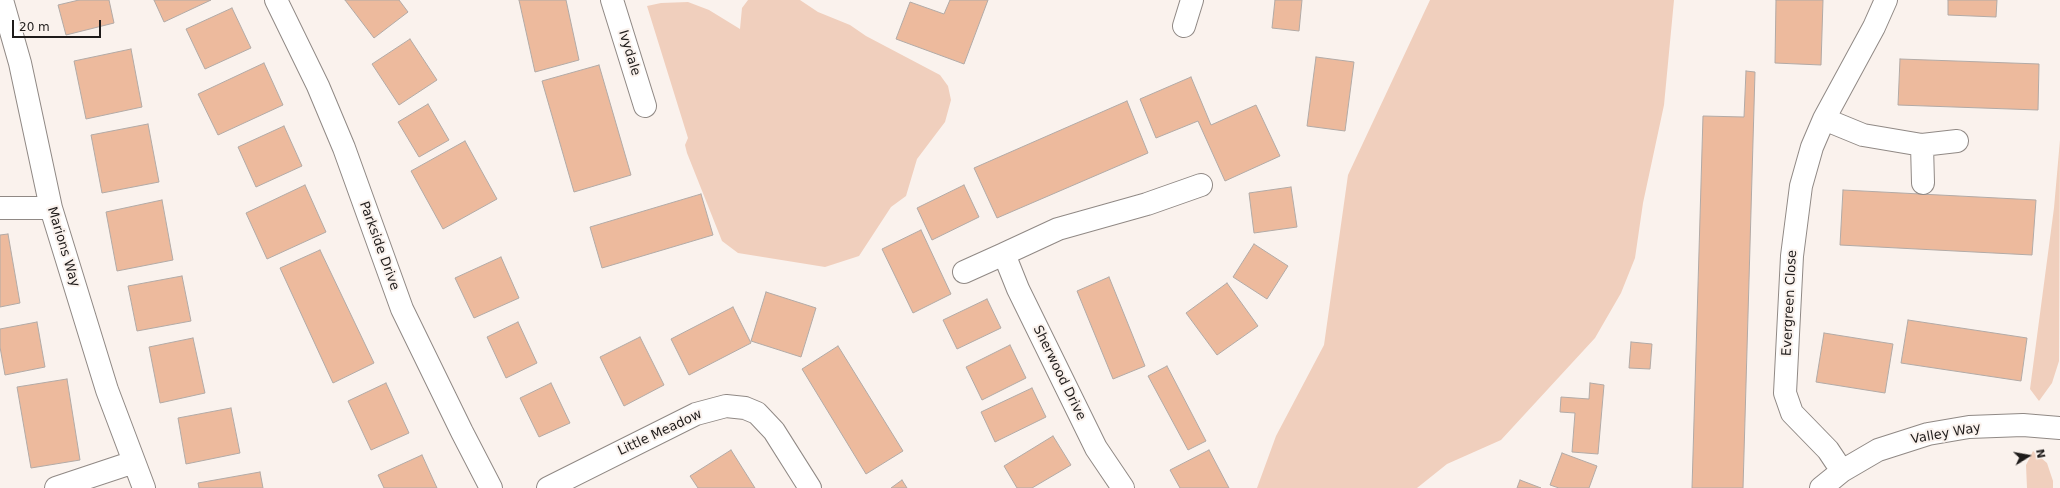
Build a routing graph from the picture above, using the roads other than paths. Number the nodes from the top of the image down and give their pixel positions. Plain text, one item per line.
1 (2, 0) edge
2 (276, 0) edge
3 (612, 0) edge
4 (1192, 0) edge
5 (1886, 0) edge
6 (1184, 26) dead end
7 (645, 106) dead end
8 (1824, 119) junction
9 (1957, 141) dead end
10 (1922, 145) junction
11 (1923, 183) dead end
12 (1201, 185) dead end
13 (0, 208) edge
14 (51, 208) junction
15 (1004, 254) junction
16 (964, 272) dead end
17 (2060, 428) edge
18 (134, 462) junction
19 (1842, 471) junction
20 (56, 488) edge
21 (144, 488) edge
22 (491, 488) edge
23 (548, 488) edge
24 (810, 488) edge
25 (1122, 488) edge
26 (1822, 488) edge

1 - 14 street, Marions Way
2 - 22 street, Parkside Drive
3 - 7 street, Ivydale
4 - 6 street
5 - 8 street, Evergreen Close
8 - 10 street
8 - 19 street, Evergreen Close
9 - 10 street
10 - 11 street
12 - 15 street
13 - 14 street
14 - 18 street, Marions Way
15 - 16 street
15 - 25 street, Sherwood Drive
17 - 19 street, Valley Way
18 - 20 street
18 - 21 street, Marions Way
19 - 26 street, Valley Way
23 - 24 street, Little Meadow

